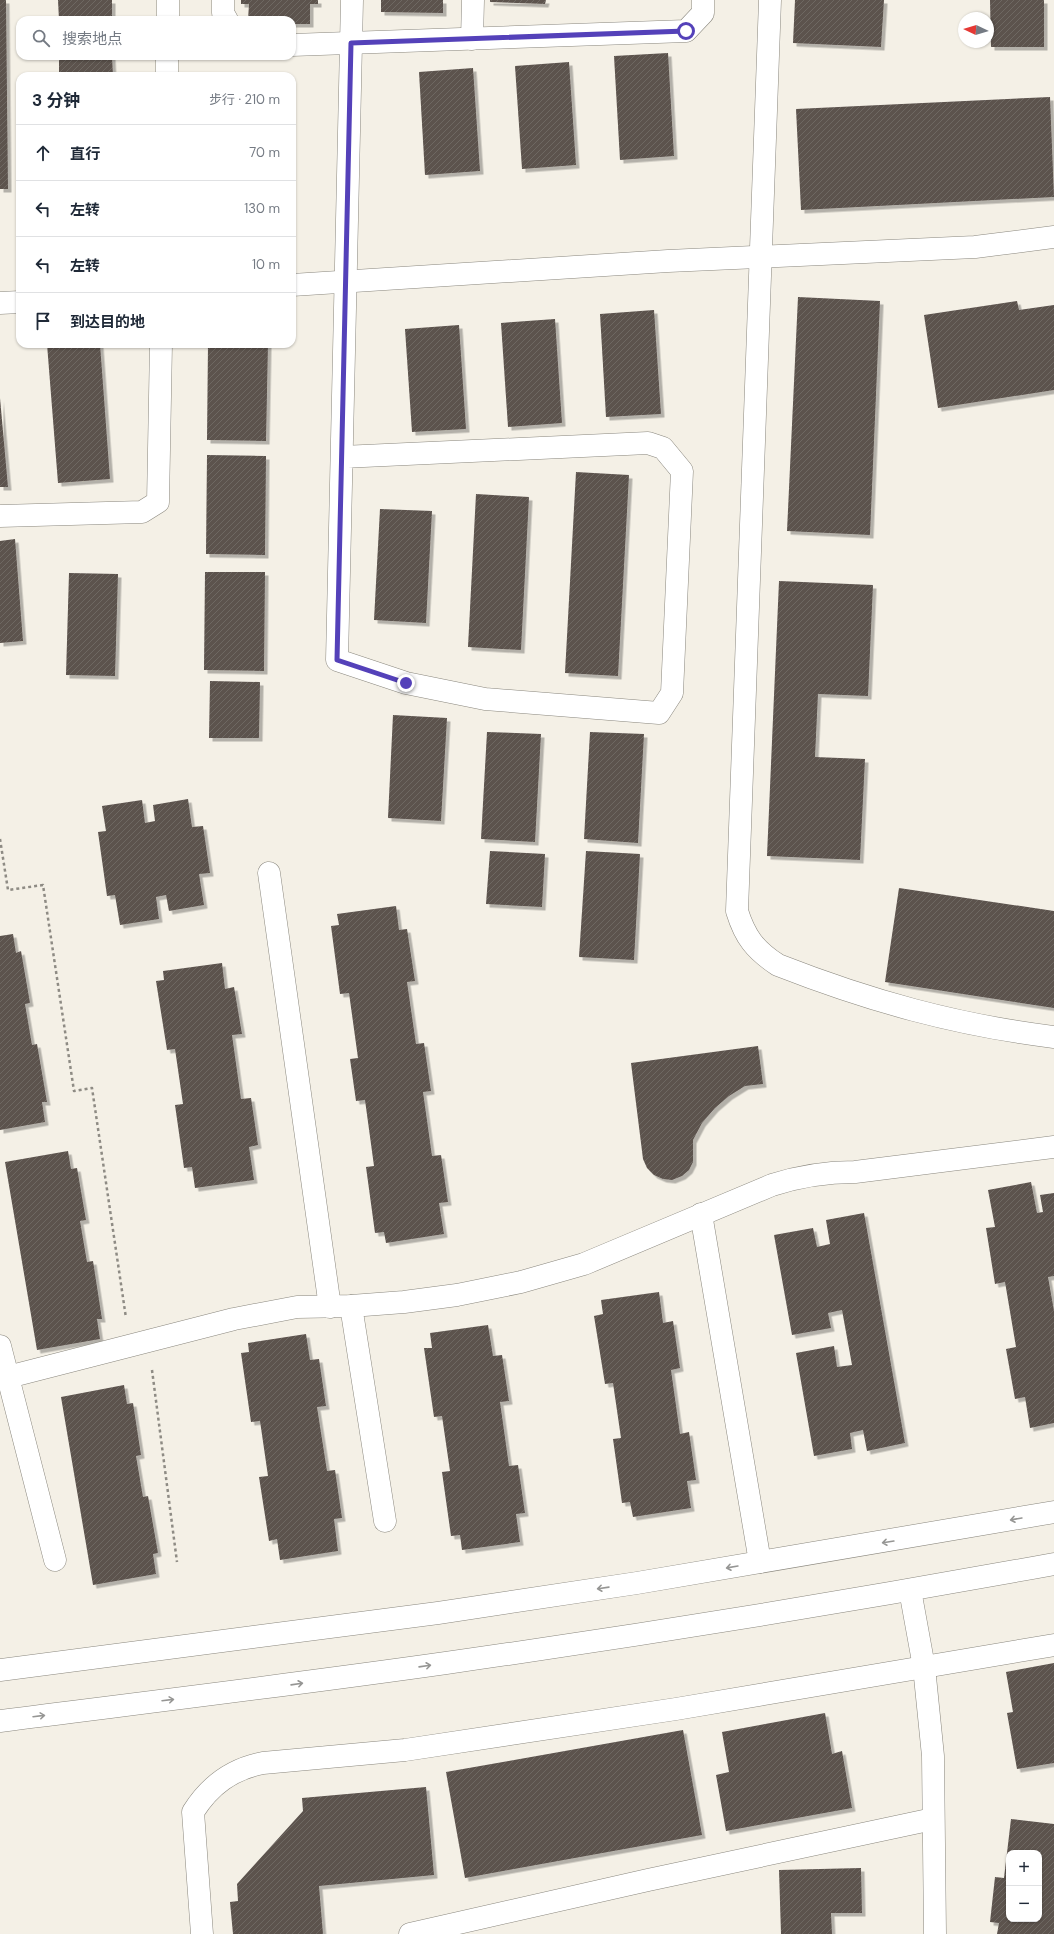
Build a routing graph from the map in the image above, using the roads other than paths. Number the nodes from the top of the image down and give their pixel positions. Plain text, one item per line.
1 (168, 0) edge
2 (223, 0) edge
3 (352, 0) edge
4 (473, 0) edge
5 (703, 0) edge
6 (770, 0) edge
7 (168, 16) edge
8 (225, 16) edge
9 (472, 39) junction
10 (351, 43) junction
11 (296, 45) edge
12 (167, 60) edge
13 (167, 72) edge
14 (1054, 237) edge
15 (761, 257) junction
16 (346, 281) junction
17 (296, 285) edge
18 (16, 302) edge
19 (0, 303) edge
20 (161, 348) edge
21 (342, 457) junction
22 (0, 516) edge
23 (269, 873) dead end
24 (1054, 1037) edge
25 (1054, 1147) edge
26 (702, 1214) junction
27 (340, 1307) junction
28 (0, 1346) edge
29 (8, 1377) junction
30 (1054, 1512) edge
31 (385, 1521) dead end
32 (55, 1560) dead end
33 (760, 1562) junction
34 (1054, 1564) edge
35 (910, 1590) junction
36 (1054, 1645) edge
37 (924, 1667) junction
38 (0, 1670) edge
39 (0, 1721) edge
40 (933, 1819) junction
41 (202, 1934) edge
42 (410, 1934) edge
43 (934, 1934) edge

1 - 7 street
2 - 8 street
3 - 10 street
4 - 9 street
5 - 9 street
6 - 15 street
9 - 10 street
10 - 11 street
10 - 16 street
12 - 13 street
14 - 15 street
15 - 16 street
15 - 24 street
16 - 17 street
16 - 21 street
18 - 19 street
20 - 22 street
21 - 21 street
23 - 27 street
25 - 26 street
26 - 27 street
26 - 33 street
27 - 29 street
27 - 31 street
28 - 29 street
29 - 32 street
30 -> 33 street
33 -> 38 street
34 - 35 street
35 - 37 street
39 -> 35 street
36 - 37 street
37 - 40 street
37 - 41 street
40 - 42 street
40 - 43 street

